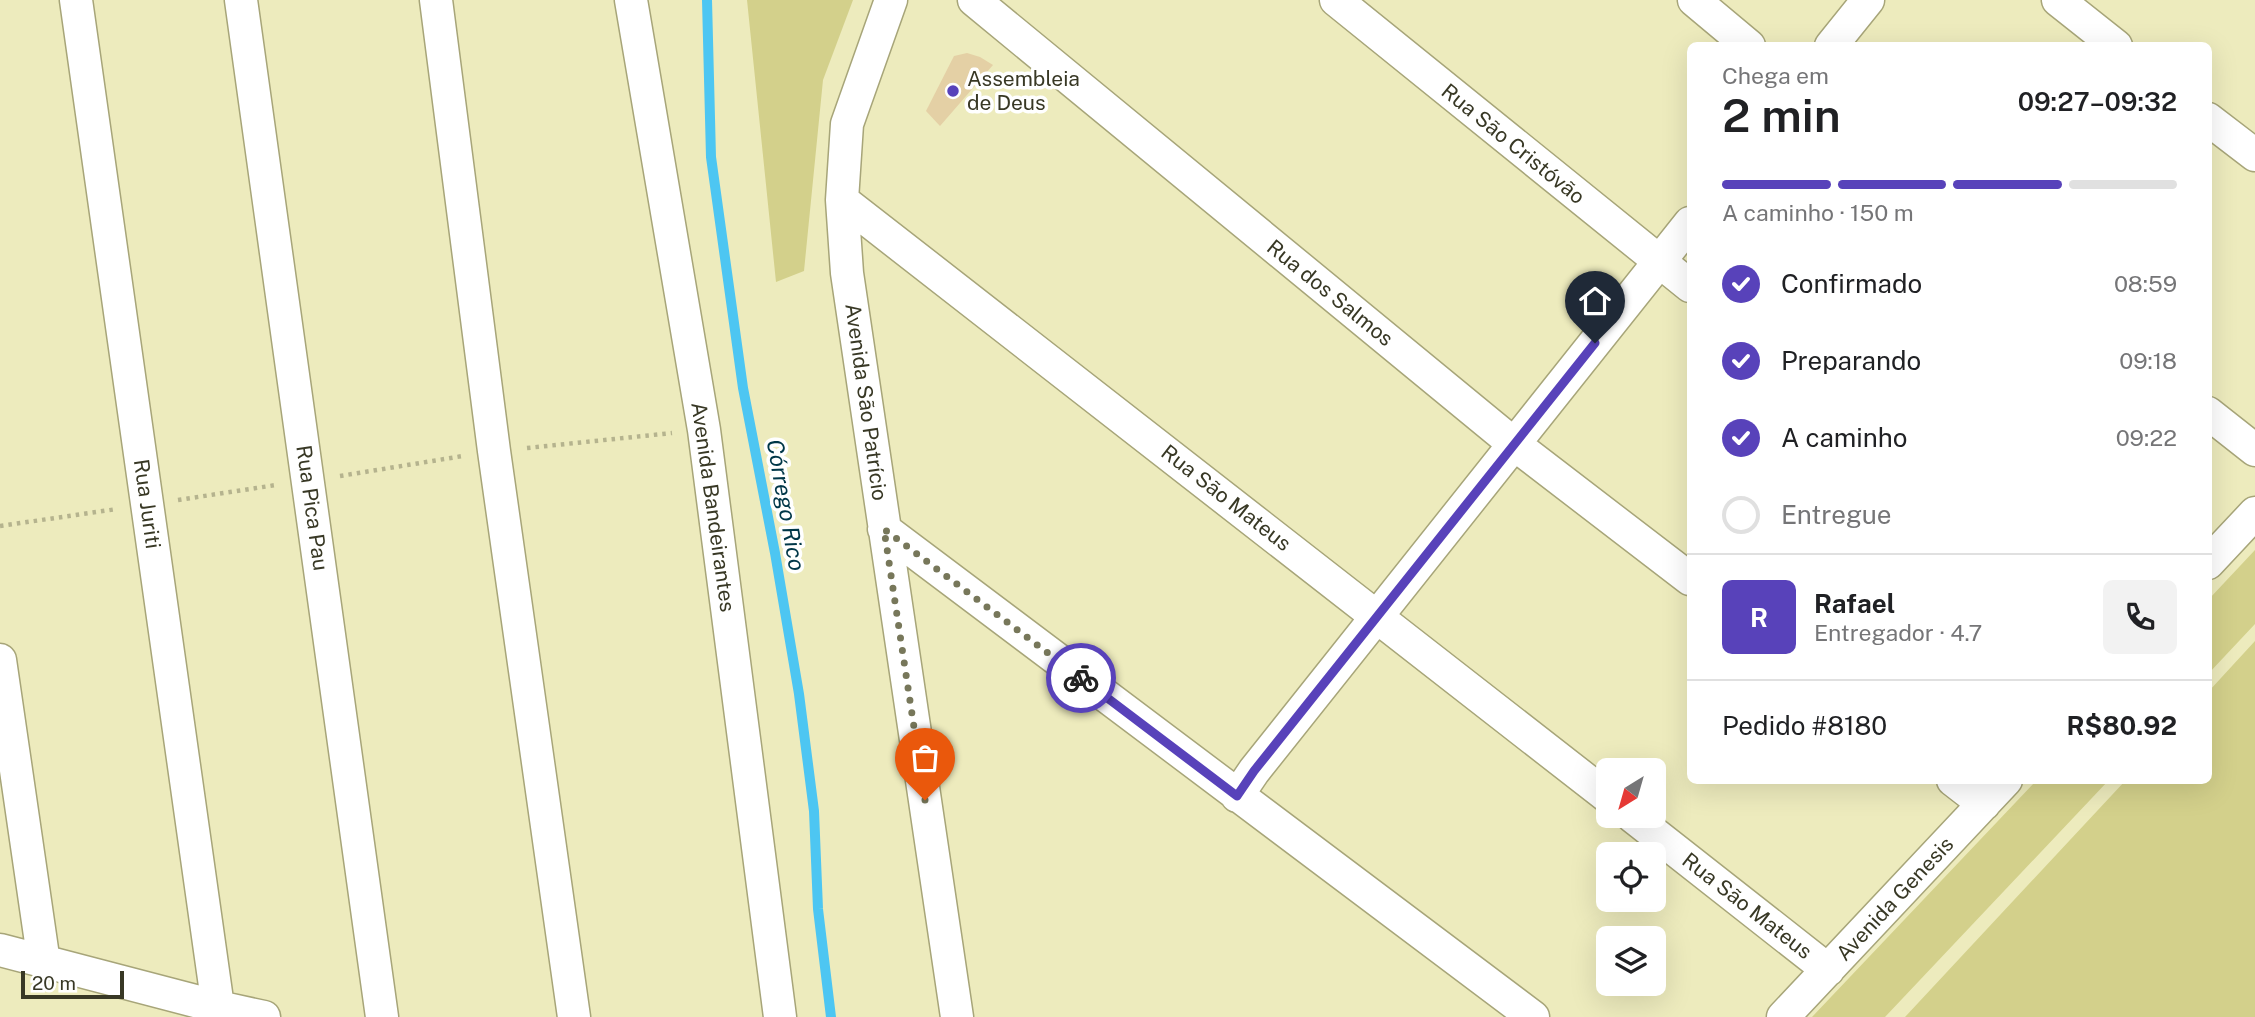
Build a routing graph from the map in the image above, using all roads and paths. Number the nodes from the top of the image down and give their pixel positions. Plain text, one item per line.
1 (76, 0) edge
2 (241, 0) edge
3 (436, 0) edge
4 (631, 0) edge
5 (891, 0) edge
6 (974, 0) edge
7 (1336, 0) edge
8 (1694, 0) edge
9 (1868, 0) edge
10 (2058, 0) edge
11 (1744, 42) edge
12 (1834, 42) edge
13 (2111, 42) edge
14 (2212, 122) edge
15 (2255, 155) edge
16 (842, 200) junction
17 (1687, 227) edge
18 (1659, 262) junction
19 (1687, 284) edge
20 (2212, 416) edge
21 (704, 430) junction
22 (1514, 444) junction
23 (2255, 450) edge
24 (494, 452) junction
25 (309, 481) junction
26 (147, 505) junction
27 (2255, 513) edge
28 (0, 526) edge
29 (884, 529) junction
30 (2212, 559) edge
31 (1687, 577) edge
32 (1378, 616) junction
33 (0, 660) edge
34 (1958, 784) edge
35 (2002, 784) edge
36 (1596, 788) edge
37 (1237, 796) junction
38 (1984, 804) junction
39 (1647, 828) edge
40 (0, 950) edge
41 (44, 962) junction
42 (1829, 970) junction
43 (218, 1007) junction
44 (264, 1017) edge
45 (382, 1017) edge
46 (574, 1017) edge
47 (780, 1017) edge
48 (957, 1017) edge
49 (1533, 1017) edge
50 (1783, 1017) edge

1 - 26 street, Rua Juriti
2 - 25 street, Rua Pica Pau
3 - 24 street
4 - 21 street, Avenida Bandeirantes
5 - 16 street, Avenida São Patrício
6 - 22 street, Rua dos Salmos
7 - 18 street, Rua São Cristóvão
8 - 11 street
9 - 12 street
10 - 13 street
14 - 15 street
16 - 29 street, Avenida São Patrício
16 - 32 street, Rua São Mateus
17 - 18 street
18 - 19 street, Rua São Cristóvão
18 - 22 street
20 - 23 street
21 - 24 path
21 - 47 street, Avenida Bandeirantes
22 - 31 street, Rua dos Salmos
22 - 32 street
24 - 25 path
24 - 46 street
25 - 26 path
25 - 45 street, Rua Pica Pau
26 - 28 path
26 - 43 street, Rua Juriti
27 - 30 street
29 - 37 street
29 - 48 street, Avenida São Patrício
32 - 36 street, Rua São Mateus
32 - 37 street
33 - 41 street
34 - 38 street
35 - 38 street, Avenida Genesis
37 - 49 street
38 - 42 street, Avenida Genesis
39 - 42 street, Rua São Mateus
40 - 41 street
41 - 43 street
42 - 50 street, Avenida Genesis
43 - 44 street

